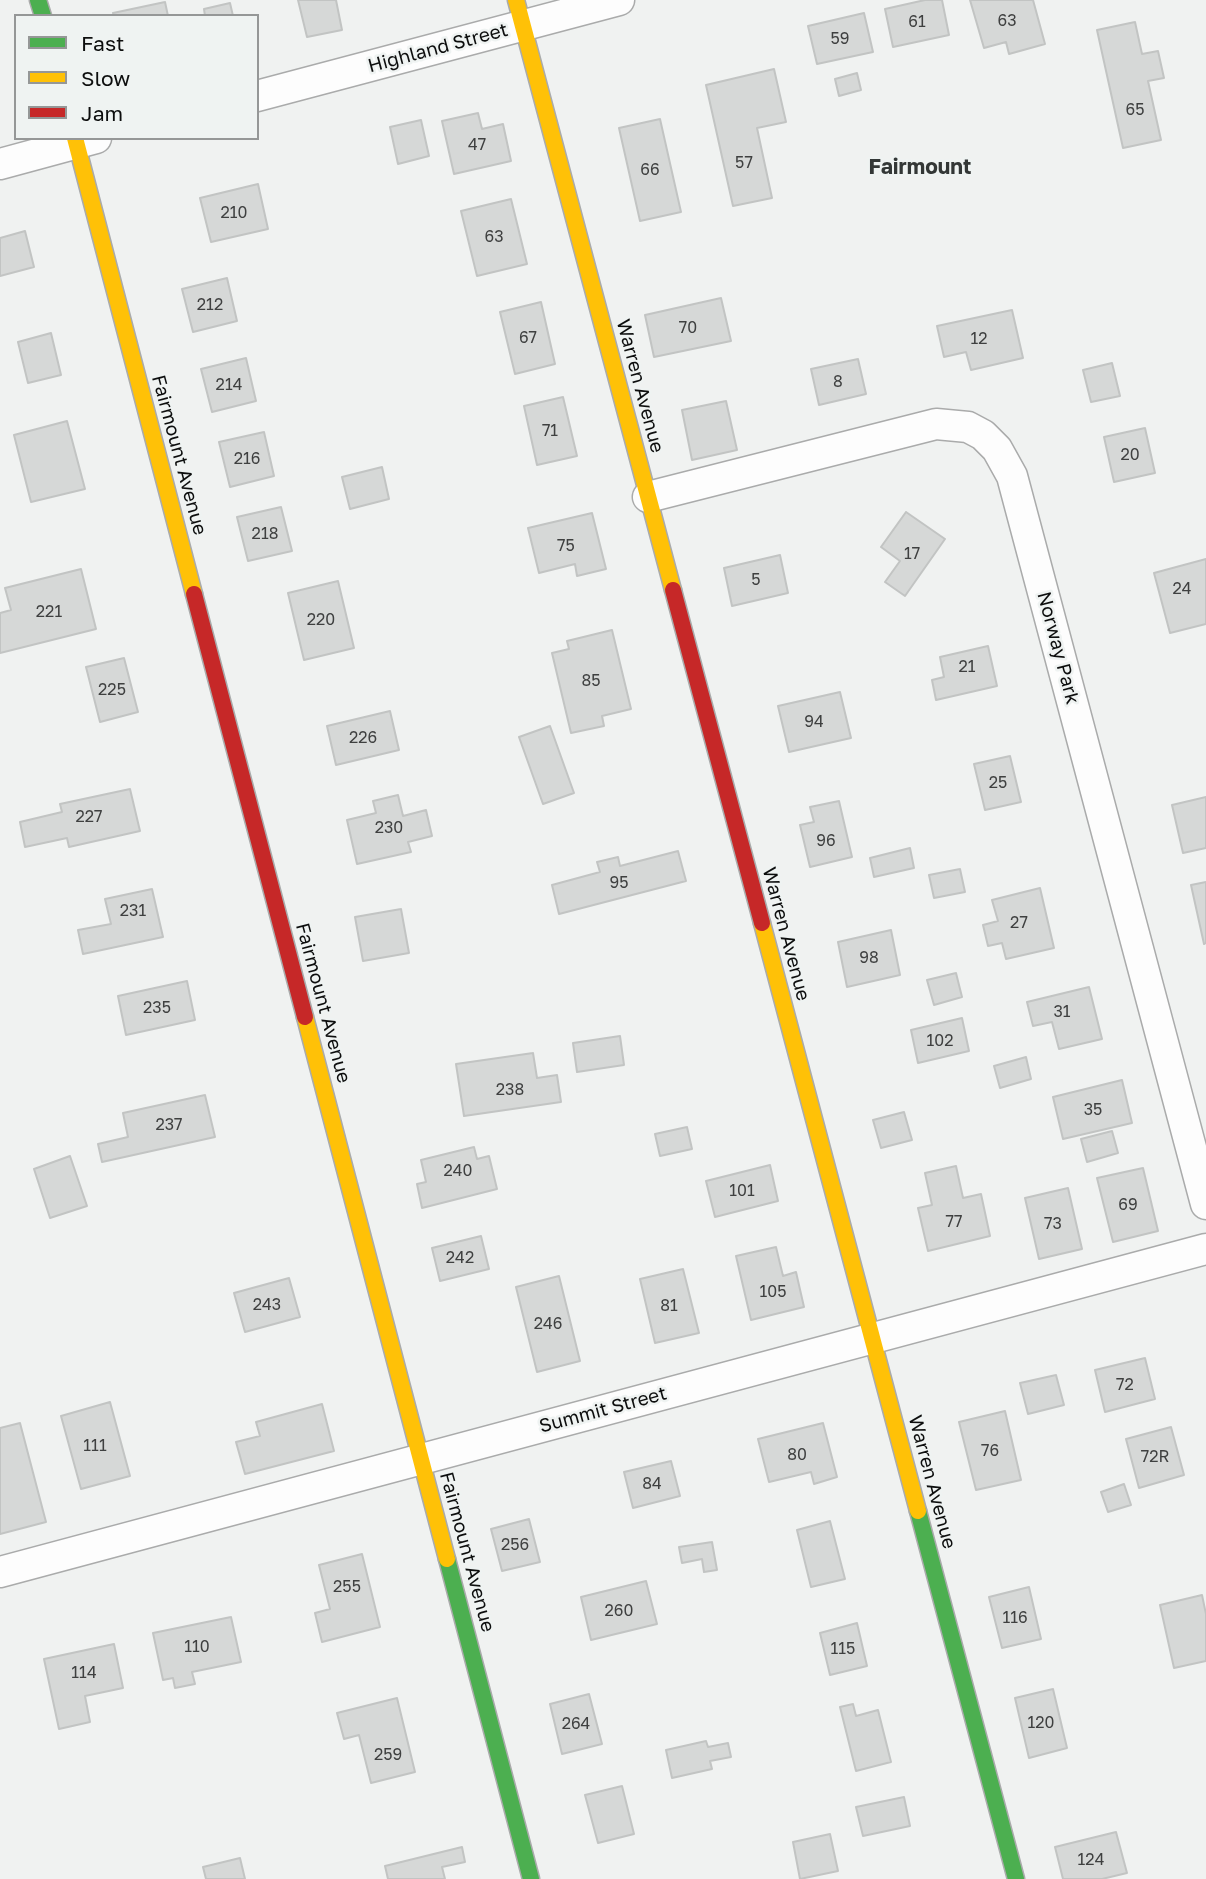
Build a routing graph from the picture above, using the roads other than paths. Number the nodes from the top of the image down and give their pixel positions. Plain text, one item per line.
1 (619, 0) edge
2 (519, 13) edge
3 (259, 95) edge
4 (82, 140) edge
5 (0, 164) edge
6 (648, 497) junction
7 (1206, 1205) edge
8 (1206, 1249) edge
9 (873, 1338) junction
10 (421, 1459) junction
11 (0, 1572) edge
12 (531, 1879) edge
13 (1016, 1879) edge

1 - 2 street, Highland Street
2 - 3 street, Highland Street
2 - 6 street, Warren Avenue
4 - 5 street
4 - 10 street, Fairmount Avenue
6 - 7 street, Norway Park
6 - 9 street, Warren Avenue
8 - 9 street, Summit Street
9 - 10 street, Summit Street
9 - 13 street, Warren Avenue
10 - 11 street, Summit Street
10 - 12 street, Fairmount Avenue

